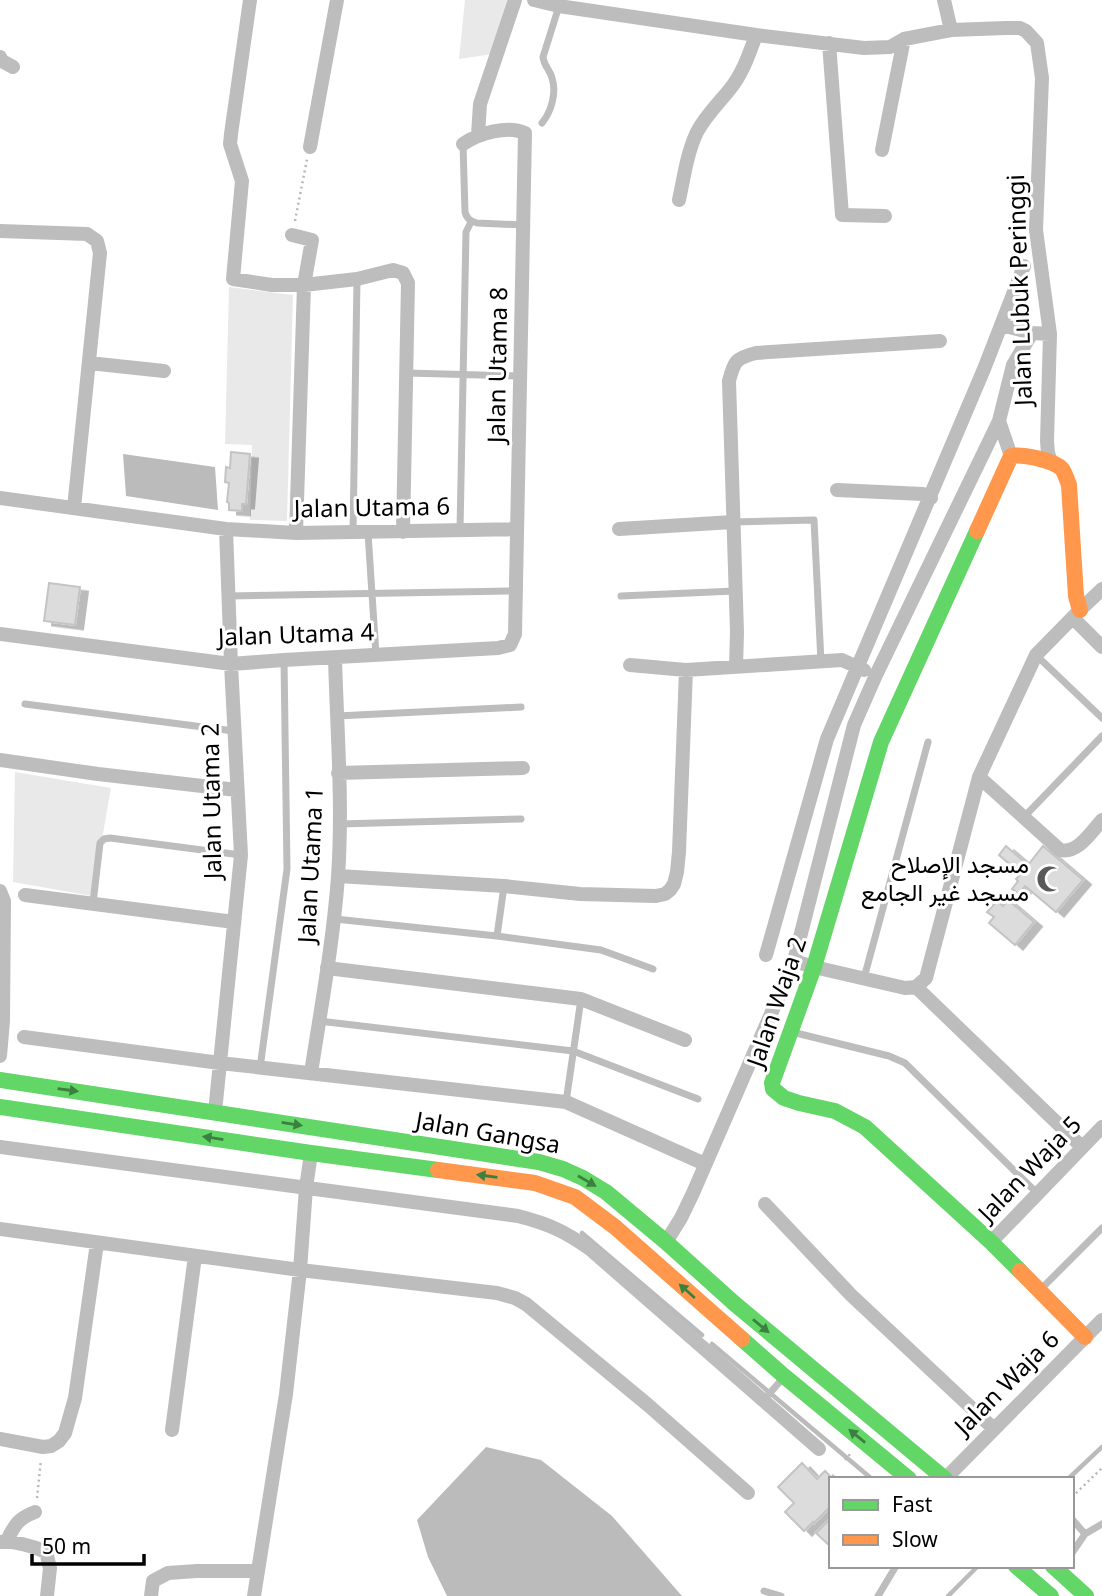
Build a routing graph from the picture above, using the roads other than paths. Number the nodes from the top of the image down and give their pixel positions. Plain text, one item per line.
1 (250, 0) edge
2 (337, 0) edge
3 (515, 0) edge
4 (534, 0) edge
5 (944, 0) edge
6 (559, 6) junction
7 (951, 30) junction
8 (756, 35) junction
9 (904, 39) junction
10 (829, 43) junction
11 (0, 57) edge
12 (13, 67) dead end
13 (542, 123) dead end
14 (478, 135) junction
15 (463, 144) joint
16 (310, 147) road end
17 (882, 150) dead end
18 (679, 200) dead end
19 (885, 216) dead end
20 (471, 222) junction
21 (524, 225) junction
22 (0, 231) edge
23 (292, 235) road end
24 (1024, 266) dead end
25 (357, 279) junction
26 (304, 285) junction
27 (1001, 325) junction
28 (1032, 333) junction
29 (1050, 334) junction
30 (940, 341) dead end
31 (89, 363) junction
32 (163, 371) dead end
33 (406, 373) junction
34 (462, 374) junction
35 (521, 377) junction
36 (999, 421) junction
37 (1011, 456) junction
38 (1051, 462) junction
39 (837, 490) dead end
40 (0, 498) edge
41 (931, 498) junction
42 (74, 508) junction
43 (733, 522) junction
44 (226, 529) junction
45 (517, 529) junction
46 (619, 529) dead end
47 (460, 530) junction
48 (403, 532) junction
49 (296, 533) junction
50 (353, 533) junction
51 (368, 533) junction
52 (1102, 589) edge
53 (516, 591) junction
54 (735, 591) junction
55 (372, 594) junction
56 (229, 596) junction
57 (621, 596) dead end
58 (1077, 614) junction
59 (0, 634) edge
60 (510, 645) joint
61 (1102, 647) edge
62 (1036, 655) junction
63 (376, 656) junction
64 (335, 658) junction
65 (284, 660) junction
66 (821, 662) junction
67 (231, 664) junction
68 (630, 665) dead end
69 (736, 667) junction
70 (858, 667) junction
71 (686, 670) junction
72 (876, 675) junction
73 (25, 704) dead end
74 (521, 707) dead end
75 (337, 716) junction
76 (1102, 718) edge
77 (234, 731) junction
78 (1102, 736) edge
79 (928, 742) dead end
80 (0, 760) edge
81 (523, 768) dead end
82 (338, 773) junction
83 (979, 777) junction
84 (237, 790) junction
85 (1024, 817) junction
86 (521, 819) dead end
87 (804, 819) junction
88 (1102, 820) edge
89 (339, 824) junction
90 (828, 825) junction
91 (241, 855) junction
92 (338, 876) junction
93 (503, 886) junction
94 (0, 891) edge
95 (26, 895) dead end
96 (93, 903) junction
97 (334, 919) junction
98 (234, 922) junction
99 (497, 936) junction
100 (766, 955) dead end
101 (2, 956) edge
102 (794, 961) junction
103 (814, 967) junction
104 (327, 968) junction
105 (653, 969) dead end
106 (864, 979) junction
107 (916, 986) junction
108 (581, 999) junction
109 (1, 1021) edge
110 (319, 1021) junction
111 (791, 1032) junction
112 (24, 1037) dead end
113 (685, 1040) dead end
114 (573, 1051) junction
115 (0, 1056) edge
116 (220, 1063) junction
117 (260, 1068) junction
118 (311, 1073) junction
119 (0, 1080) edge
120 (698, 1099) dead end
121 (566, 1102) junction
122 (0, 1107) edge
123 (215, 1112) junction
124 (1102, 1127) edge
125 (0, 1147) edge
126 (1082, 1147) junction
127 (311, 1153) junction
128 (705, 1164) junction
129 (306, 1188) junction
130 (1038, 1194) junction
131 (765, 1204) dead end
132 (1102, 1228) edge
133 (0, 1230) edge
134 (666, 1242) junction
135 (991, 1242) junction
136 (97, 1243) junction
137 (195, 1256) junction
138 (300, 1270) junction
139 (1040, 1290) junction
140 (1102, 1320) edge
141 (1085, 1337) junction
142 (782, 1378) junction
143 (765, 1398) junction
144 (994, 1429) junction
145 (172, 1430) dead end
146 (0, 1439) edge
147 (819, 1449) dead end
148 (906, 1477) edge
149 (943, 1477) edge
150 (947, 1477) edge
151 (748, 1493) dead end
152 (35, 1512) road end
153 (1074, 1522) edge
154 (1102, 1524) edge
155 (1084, 1534) junction
156 (3, 1542) edge
157 (1074, 1550) edge
158 (895, 1568) edge
159 (1018, 1568) edge
160 (1058, 1568) edge
161 (257, 1571) junction
162 (764, 1591) dead end
163 (47, 1596) edge
164 (151, 1596) edge
165 (254, 1596) edge
166 (781, 1596) edge
167 (878, 1596) edge
168 (1051, 1596) edge
169 (1086, 1596) edge

1 - 26 street
2 - 16 street
3 - 14 street
4 - 6 street, Jalan Lubuk Peringgi
5 - 7 street
6 - 8 street, Jalan Lubuk Peringgi
6 - 13 lane
7 - 9 street, Jalan Lubuk Peringgi
7 - 29 street, Jalan Lubuk Peringgi
8 - 10 street, Jalan Lubuk Peringgi
8 - 18 street
9 - 10 street, Jalan Lubuk Peringgi
9 - 17 street
10 - 19 street
11 - 12 street
14 - 15 street
14 - 21 street, Jalan Utama 8
15 - 20 lane
20 - 21 lane
20 - 34 lane
21 - 35 street, Jalan Utama 8
22 - 31 street
23 - 26 street
24 - 27 street
25 - 26 street
25 - 33 street
25 - 50 lane
26 - 49 street
27 - 28 street
27 - 41 street
28 - 29 street
28 - 36 street
29 - 38 street, Jalan Lubuk Peringgi
30 - 43 street
31 - 32 street
31 - 42 street
33 - 34 lane
33 - 48 street
34 - 35 lane
34 - 47 lane
35 - 45 street, Jalan Utama 8
36 - 37 street
36 - 72 street
37 - 38 main road
37 - 103 main road, Jalan Waja 2
38 - 58 main road
39 - 41 street
40 - 42 street
41 - 70 street
42 - 44 street
43 - 46 street
43 - 54 street
43 - 66 lane
44 - 49 street, Jalan Utama 6
44 - 56 street, Jalan Utama 2
45 - 47 street, Jalan Utama 6
45 - 53 street, Jalan Utama 8
47 - 48 street, Jalan Utama 6
48 - 51 street, Jalan Utama 6
49 - 50 street, Jalan Utama 6
50 - 51 street, Jalan Utama 6
51 - 55 lane
52 - 58 street
53 - 55 lane
53 - 60 street, Jalan Utama 8
54 - 57 lane
54 - 69 street
55 - 56 lane
55 - 63 lane
56 - 67 street, Jalan Utama 2
58 - 61 street
58 - 62 street
59 - 67 street, Jalan Utama 4
60 - 63 street, Jalan Utama 4
62 - 76 lane
62 - 83 street
63 - 64 street, Jalan Utama 4
64 - 65 street, Jalan Utama 4
64 - 75 street, Jalan Utama 1
65 - 67 street, Jalan Utama 4
65 - 117 lane
66 - 69 street
66 - 70 street
67 - 77 street, Jalan Utama 2
68 - 71 street
69 - 71 street
70 - 72 street
70 - 87 street
71 - 93 street
72 - 90 street
73 - 77 lane
74 - 75 lane
75 - 82 street, Jalan Utama 1
77 - 84 street, Jalan Utama 2
78 - 85 lane
79 - 106 lane
80 - 84 street
81 - 82 street
82 - 89 street, Jalan Utama 1
83 - 85 street
83 - 107 street
84 - 91 street, Jalan Utama 2
85 - 88 street
86 - 89 lane
87 - 90 street
87 - 100 street
89 - 92 street, Jalan Utama 1
90 - 102 street
91 - 96 lane
91 - 98 street, Jalan Utama 2
92 - 93 street
92 - 97 street, Jalan Utama 1
93 - 99 lane
94 - 101 street
95 - 96 street
96 - 98 street
97 - 99 lane
97 - 104 street, Jalan Utama 1
98 - 116 street, Jalan Utama 2
99 - 105 lane
101 - 109 street
102 - 103 street
102 - 128 street
103 - 106 street
103 - 111 main road, Jalan Waja 2
104 - 108 street
104 - 110 street, Jalan Utama 1
106 - 107 street
107 - 126 street
108 - 113 street
108 - 114 lane
109 - 115 street
110 - 114 lane
110 - 118 street, Jalan Utama 1
111 - 130 lane
111 - 135 main road, Jalan Waja 2
112 - 116 street
114 - 120 lane
114 - 121 lane
116 - 117 street
116 - 123 street, Jalan Utama 2
117 - 118 street
118 - 121 street
119 -> 123 main road, Jalan Gangsa
121 - 128 street
127 -> 122 main road, Jalan Gangsa
123 -> 134 main road, Jalan Gangsa
124 - 126 street, Jalan Waja 5
125 - 129 street
126 - 130 street, Jalan Waja 5
127 - 129 street
142 -> 127 main road, Jalan Gangsa
128 - 134 street
129 - 138 street
129 - 143 street
130 - 135 street, Jalan Waja 5
131 - 144 street
132 - 139 lane
133 - 136 street
134 -> 149 main road, Jalan Gangsa
135 - 139 main road, Jalan Waja 2
136 - 137 street
136 - 146 street
137 - 138 street
137 - 145 street
138 - 151 street
138 - 161 street
139 - 141 main road, Jalan Waja 2
140 - 141 street, Jalan Waja 6
141 - 144 street, Jalan Waja 6
142 - 143 lane
148 -> 142 main road, Jalan Gangsa
143 - 147 street
144 - 150 street, Jalan Waja 6
152 - 156 street
153 - 155 lane
154 - 155 lane
155 - 157 lane
156 - 163 street
158 - 167 lane
159 - 168 main road
160 - 169 main road
161 - 164 street
161 - 165 street
162 - 166 lane

